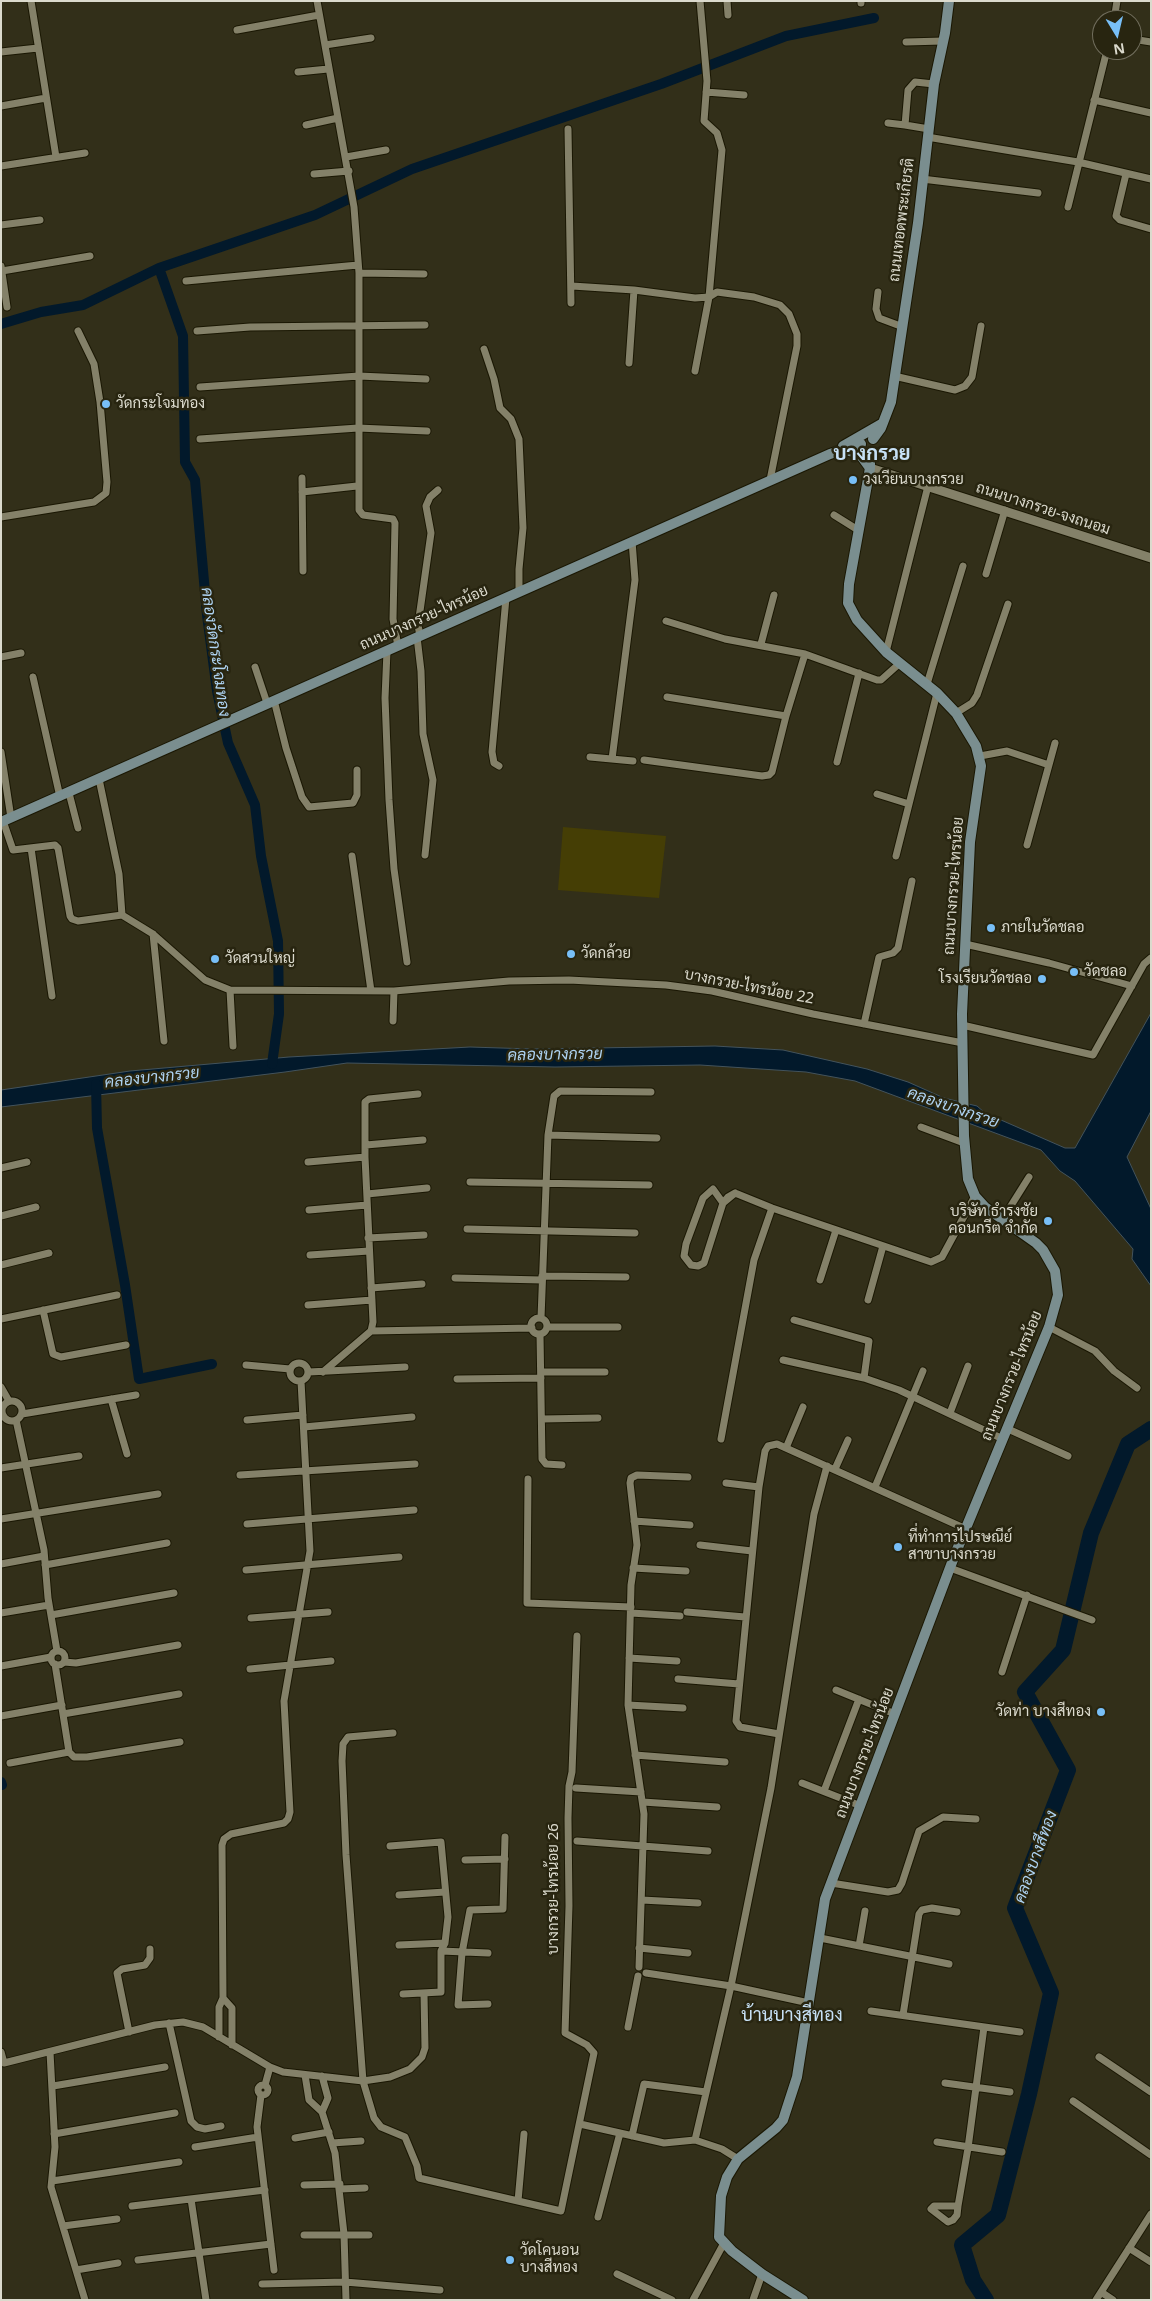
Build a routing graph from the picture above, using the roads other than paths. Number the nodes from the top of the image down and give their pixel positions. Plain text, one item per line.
1 (31, 1) edge
2 (317, 1) edge
3 (700, 1) edge
4 (727, 1) edge
5 (949, 1) edge
6 (319, 15) junction
7 (728, 15) dead end
8 (237, 30) dead end
9 (371, 38) dead end
10 (943, 41) junction
11 (906, 42) dead end
12 (325, 45) junction
13 (38, 48) junction
14 (1, 52) edge
15 (1104, 60) edge
16 (328, 68) junction
17 (298, 72) dead end
18 (934, 84) junction
19 (706, 92) junction
20 (744, 96) dead end
21 (46, 98) junction
22 (1094, 100) junction
23 (1, 106) edge
24 (1151, 113) edge
25 (338, 118) junction
26 (888, 123) dead end
27 (306, 125) dead end
28 (905, 125) junction
29 (568, 129) dead end
30 (928, 133) junction
31 (386, 150) dead end
32 (85, 153) dead end
33 (56, 157) junction
34 (346, 157) junction
35 (1078, 162) junction
36 (1, 166) edge
37 (349, 171) junction
38 (314, 174) dead end
39 (1126, 174) junction
40 (922, 178) junction
41 (1151, 179) edge
42 (1038, 193) dead end
43 (1068, 206) dead end
44 (40, 220) dead end
45 (1, 225) edge
46 (1151, 229) edge
47 (90, 256) dead end
48 (1, 266) edge
49 (359, 269) junction
50 (2, 271) edge
51 (424, 274) dead end
52 (186, 281) dead end
53 (572, 286) junction
54 (634, 290) junction
55 (878, 292) dead end
56 (710, 297) junction
57 (571, 303) dead end
58 (7, 307) dead end
59 (360, 325) junction
60 (425, 326) dead end
61 (982, 326) dead end
62 (903, 327) junction
63 (78, 331) dead end
64 (197, 331) dead end
65 (484, 350) dead end
66 (629, 363) dead end
67 (695, 371) dead end
68 (359, 376) junction
69 (894, 376) junction
70 (426, 379) dead end
71 (200, 387) dead end
72 (883, 422) junction
73 (358, 428) junction
74 (427, 431) dead end
75 (200, 439) dead end
76 (873, 439) junction
77 (861, 444) junction
78 (839, 450) junction
79 (870, 454) junction
80 (870, 468) junction
81 (302, 478) dead end
82 (770, 480) junction
83 (357, 486) junction
84 (928, 486) junction
85 (438, 490) dead end
86 (302, 492) junction
87 (1005, 510) junction
88 (834, 515) dead end
89 (1, 517) edge
90 (858, 530) junction
91 (632, 541) junction
92 (1151, 558) edge
93 (963, 566) dead end
94 (303, 572) dead end
95 (986, 574) dead end
96 (519, 592) junction
97 (774, 595) dead end
98 (506, 598) junction
99 (1008, 604) dead end
100 (666, 621) dead end
101 (419, 637) junction
102 (761, 644) junction
103 (398, 646) junction
104 (387, 651) junction
105 (886, 652) junction
106 (21, 653) dead end
107 (805, 654) junction
108 (1, 657) edge
109 (900, 664) junction
110 (255, 667) dead end
111 (859, 673) junction
112 (33, 677) dead end
113 (927, 684) junction
114 (937, 693) junction
115 (667, 697) dead end
116 (270, 702) junction
117 (956, 713) junction
118 (786, 716) junction
119 (1055, 743) dead end
120 (1, 752) edge
121 (980, 756) junction
122 (590, 757) dead end
123 (612, 759) junction
124 (644, 760) dead end
125 (634, 761) dead end
126 (837, 762) dead end
127 (1049, 765) junction
128 (499, 766) dead end
129 (358, 770) dead end
130 (99, 779) junction
131 (877, 794) dead end
132 (64, 795) junction
133 (909, 804) junction
134 (5, 820) edge
135 (78, 828) dead end
136 (1027, 845) dead end
137 (31, 848) junction
138 (425, 854) dead end
139 (352, 856) dead end
140 (896, 856) dead end
141 (912, 881) dead end
142 (122, 915) junction
143 (153, 934) junction
144 (965, 944) junction
145 (1151, 958) edge
146 (407, 962) dead end
147 (1132, 986) junction
148 (230, 990) junction
149 (371, 991) junction
150 (394, 991) junction
151 (52, 996) dead end
152 (393, 1021) dead end
153 (864, 1024) junction
154 (962, 1025) junction
155 (164, 1041) dead end
156 (963, 1043) junction
157 (233, 1046) dead end
158 (651, 1092) dead end
159 (418, 1094) dead end
160 (921, 1127) dead end
161 (548, 1135) junction
162 (657, 1138) dead end
163 (423, 1140) dead end
164 (964, 1140) junction
165 (366, 1146) junction
166 (365, 1157) junction
167 (27, 1162) dead end
168 (308, 1162) dead end
169 (1, 1168) edge
170 (1029, 1177) dead end
171 (470, 1182) dead end
172 (546, 1184) junction
173 (649, 1185) dead end
174 (427, 1188) dead end
175 (367, 1194) junction
176 (975, 1196) junction
177 (723, 1203) junction
178 (367, 1205) junction
179 (36, 1208) dead end
180 (772, 1208) junction
181 (309, 1210) dead end
182 (1, 1216) edge
183 (1002, 1220) junction
184 (467, 1229) dead end
185 (836, 1230) junction
186 (545, 1232) junction
187 (635, 1233) dead end
188 (424, 1234) dead end
189 (368, 1238) junction
190 (883, 1246) junction
191 (369, 1251) junction
192 (49, 1253) dead end
193 (310, 1256) dead end
194 (1, 1265) edge
195 (626, 1277) dead end
196 (455, 1278) dead end
197 (542, 1278) junction
198 (820, 1280) dead end
199 (422, 1284) dead end
200 (371, 1288) junction
201 (117, 1295) dead end
202 (372, 1300) junction
203 (868, 1300) dead end
204 (308, 1305) dead end
205 (43, 1310) junction
206 (541, 1318) junction
207 (1, 1319) edge
208 (794, 1320) dead end
209 (547, 1327) junction
210 (618, 1327) dead end
211 (1049, 1327) junction
212 (532, 1328) junction
213 (371, 1330) junction
214 (540, 1334) junction
215 (126, 1344) dead end
216 (783, 1360) dead end
217 (246, 1365) dead end
218 (968, 1366) dead end
219 (405, 1367) dead end
220 (290, 1369) junction
221 (923, 1371) dead end
222 (309, 1372) junction
223 (323, 1372) junction
224 (605, 1372) dead end
225 (541, 1375) junction
226 (864, 1378) junction
227 (457, 1379) dead end
228 (301, 1381) junction
229 (1, 1387) edge
230 (1137, 1388) dead end
231 (136, 1395) dead end
232 (913, 1395) junction
233 (112, 1399) junction
234 (9, 1401) junction
235 (803, 1407) dead end
236 (2, 1411) edge
237 (950, 1413) junction
238 (22, 1414) junction
239 (303, 1415) junction
240 (412, 1417) dead end
241 (542, 1418) junction
242 (598, 1418) dead end
243 (16, 1420) junction
244 (247, 1420) dead end
245 (304, 1427) junction
246 (1008, 1428) junction
247 (721, 1439) dead end
248 (1003, 1439) junction
249 (848, 1440) dead end
250 (786, 1448) junction
251 (127, 1454) dead end
252 (79, 1456) dead end
253 (1068, 1456) dead end
254 (415, 1464) dead end
255 (25, 1465) junction
256 (562, 1466) dead end
257 (827, 1466) junction
258 (1, 1468) edge
259 (835, 1469) junction
260 (307, 1472) junction
261 (240, 1475) dead end
262 (688, 1477) dead end
263 (528, 1479) dead end
264 (726, 1483) dead end
265 (875, 1487) junction
266 (759, 1488) junction
267 (158, 1494) dead end
268 (414, 1510) dead end
269 (35, 1514) junction
270 (1, 1519) edge
271 (310, 1519) junction
272 (634, 1521) junction
273 (247, 1524) dead end
274 (690, 1525) dead end
275 (966, 1529) junction
276 (167, 1543) dead end
277 (700, 1545) dead end
278 (752, 1551) junction
279 (44, 1556) junction
280 (399, 1557) dead end
281 (1, 1564) edge
282 (45, 1565) junction
283 (308, 1565) junction
284 (633, 1568) junction
285 (950, 1568) junction
286 (246, 1570) dead end
287 (686, 1571) dead end
288 (174, 1593) dead end
289 (1027, 1595) junction
290 (50, 1605) junction
291 (631, 1610) junction
292 (328, 1612) dead end
293 (687, 1612) dead end
294 (1, 1613) edge
295 (299, 1614) junction
296 (51, 1615) junction
297 (680, 1616) dead end
298 (745, 1617) junction
299 (251, 1618) dead end
300 (1088, 1618) dead end
301 (577, 1636) dead end
302 (178, 1645) dead end
303 (57, 1651) junction
304 (51, 1657) junction
305 (629, 1658) junction
306 (331, 1661) dead end
307 (677, 1661) dead end
308 (64, 1662) junction
309 (55, 1664) junction
310 (289, 1664) junction
311 (1, 1666) edge
312 (250, 1669) dead end
313 (1002, 1672) dead end
314 (678, 1679) dead end
315 (739, 1684) junction
316 (836, 1690) dead end
317 (179, 1694) dead end
318 (859, 1699) junction
319 (62, 1705) junction
320 (628, 1705) junction
321 (683, 1708) dead end
322 (63, 1714) junction
323 (895, 1714) junction
324 (1, 1716) edge
325 (393, 1733) dead end
326 (779, 1734) junction
327 (180, 1742) dead end
328 (69, 1752) junction
329 (635, 1755) junction
330 (725, 1762) dead end
331 (10, 1763) dead end
332 (802, 1783) dead end
333 (576, 1788) dead end
334 (824, 1791) junction
335 (640, 1792) junction
336 (643, 1802) junction
337 (861, 1806) junction
338 (717, 1807) dead end
339 (976, 1819) dead end
340 (505, 1837) dead end
341 (577, 1841) dead end
342 (390, 1846) dead end
343 (644, 1846) junction
344 (708, 1851) dead end
345 (506, 1859) junction
346 (464, 1860) dead end
347 (831, 1883) junction
348 (445, 1892) junction
349 (399, 1895) dead end
350 (642, 1900) junction
351 (698, 1902) dead end
352 (865, 1911) dead end
353 (957, 1912) dead end
354 (820, 1938) junction
355 (445, 1943) junction
356 (399, 1945) dead end
357 (859, 1946) junction
358 (639, 1948) junction
359 (150, 1949) dead end
360 (440, 1951) junction
361 (462, 1953) junction
362 (488, 1953) dead end
363 (688, 1953) dead end
364 (911, 1957) junction
365 (949, 1964) dead end
366 (640, 1967) junction
367 (646, 1973) junction
368 (638, 1976) junction
369 (731, 1986) junction
370 (424, 1993) junction
371 (403, 1994) dead end
372 (223, 1998) junction
373 (809, 2003) junction
374 (488, 2004) dead end
375 (870, 2011) dead end
376 (903, 2015) junction
377 (169, 2023) junction
378 (984, 2027) junction
379 (628, 2028) dead end
380 (129, 2032) junction
381 (1020, 2032) dead end
382 (219, 2037) junction
383 (232, 2045) junction
384 (1, 2052) edge
385 (50, 2052) junction
386 (1099, 2057) dead end
387 (165, 2067) dead end
388 (270, 2067) junction
389 (305, 2075) junction
390 (322, 2076) junction
391 (363, 2081) junction
392 (945, 2082) dead end
393 (53, 2086) junction
394 (977, 2086) junction
395 (706, 2092) junction
396 (1010, 2092) dead end
397 (1151, 2092) edge
398 (1073, 2101) dead end
399 (322, 2112) junction
400 (175, 2113) dead end
401 (580, 2124) junction
402 (221, 2126) dead end
403 (329, 2132) junction
404 (620, 2133) junction
405 (54, 2134) junction
406 (524, 2134) dead end
407 (632, 2136) junction
408 (258, 2137) junction
409 (295, 2138) dead end
410 (695, 2140) junction
411 (361, 2141) dead end
412 (937, 2142) dead end
413 (332, 2143) junction
414 (195, 2148) dead end
415 (968, 2148) junction
416 (1002, 2152) dead end
417 (1151, 2154) edge
418 (738, 2159) junction
419 (179, 2162) dead end
420 (52, 2181) junction
421 (304, 2185) dead end
422 (340, 2186) junction
423 (365, 2188) dead end
424 (265, 2190) junction
425 (191, 2198) junction
426 (518, 2201) junction
427 (132, 2206) dead end
428 (958, 2206) dead end
429 (1151, 2214) edge
430 (598, 2217) dead end
431 (117, 2219) dead end
432 (63, 2226) junction
433 (344, 2234) junction
434 (304, 2235) dead end
435 (369, 2235) dead end
436 (724, 2243) junction
437 (271, 2244) junction
438 (1129, 2248) junction
439 (199, 2252) junction
440 (138, 2260) dead end
441 (1151, 2262) edge
442 (118, 2263) dead end
443 (76, 2270) junction
444 (274, 2270) dead end
445 (617, 2274) dead end
446 (762, 2274) junction
447 (345, 2282) junction
448 (262, 2284) dead end
449 (440, 2290) dead end
450 (1101, 2292) junction
451 (800, 2299) edge
452 (85, 2300) edge
453 (206, 2300) edge
454 (346, 2300) edge
455 (672, 2300) edge
456 (693, 2300) edge
457 (753, 2300) edge
458 (1096, 2300) edge
459 (1113, 2300) edge

1 - 13 street
2 - 6 street
3 - 19 street
4 - 7 street
5 - 10 main road, ถนนเทอดพระเกียรติ
6 - 8 street
6 - 12 street
9 - 12 street
10 - 11 street
10 - 18 main road, ถนนเทอดพระเกียรติ
12 - 16 street
13 - 14 street
13 - 21 street
15 - 22 street
16 - 17 street
16 - 25 street
18 - 28 street
18 - 30 main road, ถนนเทอดพระเกียรติ
19 - 20 street
19 - 56 street
21 - 23 street
21 - 33 street
22 - 24 street
22 - 35 street
25 - 27 street
25 - 34 street
26 - 28 street
28 - 30 street
29 - 53 street
30 - 35 street
30 - 40 main road, ถนนเทอดพระเกียรติ
31 - 34 street
32 - 33 street
33 - 36 street
34 - 37 street
35 - 39 street
35 - 43 street
37 - 38 street
37 - 49 street
39 - 41 street
39 - 46 street
40 - 42 street
40 - 62 main road, ถนนเทอดพระเกียรติ
44 - 45 street
47 - 50 street
48 - 50 street
49 - 51 street
49 - 52 street
49 - 59 street
50 - 58 street
53 - 54 street
53 - 57 street
54 - 56 street
54 - 66 street
55 - 62 street
56 - 67 street
56 - 82 street
59 - 60 street
59 - 64 street
59 - 68 street
61 - 69 street
62 - 69 main road, ถนนเทอดพระเกียรติ
63 - 89 street
65 - 96 street
68 - 70 street
68 - 71 street
68 - 73 street
69 - 72 main road, ถนนเทอดพระเกียรติ
72 - 76 main road, ถนนเทอดพระเกียรติ
72 - 78 main road
73 - 74 street
73 - 75 street
73 - 83 street
76 - 77 main road
76 - 79 main road
77 - 78 main road, ถนนบางกรวย-ไทรน้อย
77 - 79 main road
78 - 80 main road
78 - 82 main road, ถนนบางกรวย-ไทรน้อย
79 - 80 main road, ถนนบางกรวย-ไทรน้อย
80 - 84 street, ถนนบางกรวย-จงถนอม
80 - 90 main road, ถนนบางกรวย-ไทรน้อย
81 - 86 street
82 - 91 main road, ถนนบางกรวย-ไทรน้อย
83 - 86 street
83 - 103 street
84 - 87 street, ถนนบางกรวย-จงถนอม
84 - 105 street
85 - 101 street
86 - 94 street
87 - 92 street, ถนนบางกรวย-จงถนอม
87 - 95 street
88 - 90 street
90 - 105 main road, ถนนบางกรวย-ไทรน้อย
91 - 96 main road, ถนนบางกรวย-ไทรน้อย
91 - 123 street
93 - 113 street
96 - 98 main road, ถนนบางกรวย-ไทรน้อย
97 - 102 street
98 - 101 main road, ถนนบางกรวย-ไทรน้อย
98 - 128 street
99 - 117 street
100 - 102 street
101 - 103 main road, ถนนบางกรวย-ไทรน้อย
101 - 138 street
102 - 107 street
103 - 104 main road, ถนนบางกรวย-ไทรน้อย
104 - 116 main road, ถนนบางกรวย-ไทรน้อย
104 - 146 street
105 - 109 main road, ถนนบางกรวย-ไทรน้อย
106 - 108 street
107 - 111 street
107 - 118 street
109 - 111 street
109 - 113 main road, ถนนบางกรวย-ไทรน้อย
110 - 116 street
111 - 126 street
112 - 132 street
113 - 114 main road, ถนนบางกรวย-ไทรน้อย
114 - 117 main road, ถนนบางกรวย-ไทรน้อย
114 - 133 street
115 - 118 street
116 - 129 street
116 - 130 main road, ถนนบางกรวย-ไทรน้อย
117 - 121 main road, ถนนบางกรวย-ไทรน้อย
118 - 124 street
119 - 127 street
120 - 134 street
121 - 127 street
121 - 144 main road, ถนนบางกรวย-ไทรน้อย
122 - 123 street
123 - 125 street
127 - 136 street
130 - 132 main road, ถนนบางกรวย-ไทรน้อย
130 - 142 street
131 - 133 street
132 - 134 main road, ถนนบางกรวย-ไทรน้อย
132 - 135 street
133 - 140 street
134 - 137 street
137 - 142 street
137 - 151 street
139 - 149 street
141 - 153 street
142 - 143 street
143 - 148 street
143 - 155 street
144 - 147 street
144 - 154 main road, ถนนบางกรวย-ไทรน้อย
145 - 147 street
147 - 154 street
148 - 149 street, บางกรวย-ไทรน้อย 22
148 - 157 street
149 - 150 street, บางกรวย-ไทรน้อย 22
150 - 152 street
150 - 153 street, บางกรวย-ไทรน้อย 22
153 - 156 street, บางกรวย-ไทรน้อย 22
154 - 156 main road, ถนนบางกรวย-ไทรน้อย
156 - 164 main road, ถนนบางกรวย-ไทรน้อย
158 - 161 street
159 - 165 street
160 - 164 street
161 - 162 street
161 - 172 street
163 - 165 street
164 - 176 main road, ถนนบางกรวย-ไทรน้อย
165 - 166 street
166 - 168 street
166 - 175 street
167 - 169 street
170 - 183 street
171 - 172 street
172 - 173 street
172 - 186 street
174 - 175 street
175 - 178 street
176 - 183 main road, ถนนบางกรวย-ไทรน้อย
176 - 190 street
177 - 177 street
177 - 180 street
178 - 181 street
178 - 189 street
179 - 182 street
180 - 185 street
180 - 247 street
183 - 211 main road, ถนนบางกรวย-ไทรน้อย
184 - 186 street
185 - 190 street
185 - 198 street
186 - 187 street
186 - 197 street
188 - 189 street
189 - 191 street
190 - 203 street
191 - 193 street
191 - 200 street
192 - 194 street
195 - 197 street
196 - 197 street
197 - 206 street
199 - 200 street
200 - 202 street
201 - 205 street
202 - 204 street
202 - 213 street
205 - 207 street
205 - 215 street
206 - 209 street
206 - 212 street
208 - 226 street
209 - 210 street
209 - 214 street
211 - 230 street
211 - 246 main road, ถนนบางกรวย-ไทรน้อย
212 - 213 street
212 - 214 street
213 - 223 street
214 - 225 street
216 - 226 street
217 - 220 street
218 - 237 street
219 - 223 street
220 - 222 street
220 - 228 street
221 - 232 street
222 - 223 street
222 - 228 street
224 - 225 street
225 - 227 street
225 - 241 street
226 - 232 street
228 - 239 street
229 - 234 street
231 - 233 street
232 - 237 street
232 - 265 street
233 - 238 street
233 - 251 street
234 - 236 street
234 - 238 street
235 - 250 street
236 - 243 street
237 - 248 street
238 - 243 street
239 - 244 street
239 - 245 street
240 - 245 street
241 - 242 street
241 - 256 street
243 - 255 street
245 - 260 street
246 - 248 main road, ถนนบางกรวย-ไทรน้อย
246 - 253 street
248 - 275 main road, ถนนบางกรวย-ไทรน้อย
249 - 259 street
250 - 257 street
250 - 266 street
252 - 255 street
254 - 260 street
255 - 258 street
255 - 269 street
257 - 259 street
257 - 326 street
259 - 265 street
260 - 261 street
260 - 271 street
262 - 272 street
263 - 291 street
264 - 266 street
265 - 275 street
266 - 278 street
267 - 269 street
268 - 271 street
269 - 270 street
269 - 279 street
271 - 273 street
271 - 283 street
272 - 274 street
272 - 284 street
275 - 285 main road, ถนนบางกรวย-ไทรน้อย
276 - 282 street
277 - 278 street
278 - 298 street
279 - 281 street
279 - 282 street
280 - 283 street
282 - 290 street
283 - 286 street
283 - 295 street
284 - 287 street
284 - 291 street
285 - 289 street
285 - 323 main road, ถนนบางกรวย-ไทรน้อย
288 - 296 street
289 - 300 street
289 - 313 street
290 - 294 street
290 - 296 street
291 - 297 street
291 - 305 street
292 - 295 street
293 - 298 street
295 - 299 street
295 - 310 street
296 - 303 street
298 - 315 street
301 - 401 street, บางกรวย-ไทรน้อย 26
302 - 308 street
303 - 304 street
303 - 308 street
304 - 309 street
304 - 311 street
305 - 307 street
305 - 320 street
306 - 310 street
308 - 309 street
309 - 319 street
310 - 312 street
310 - 372 street
314 - 315 street
315 - 326 street
316 - 318 street
317 - 322 street
318 - 323 street
318 - 334 street
319 - 322 street
319 - 324 street
320 - 321 street
320 - 329 street
322 - 328 street
323 - 337 main road, ถนนบางกรวย-ไทรน้อย
325 - 391 street
326 - 369 street
327 - 328 street
328 - 331 street
329 - 330 street
329 - 335 street
332 - 334 street
333 - 335 street
334 - 337 street
335 - 336 street
336 - 338 street
336 - 343 street
337 - 347 main road, ถนนบางกรวย-ไทรน้อย
339 - 347 street
340 - 345 street
341 - 343 street
342 - 348 street
343 - 344 street
343 - 350 street
345 - 346 street
345 - 361 street
347 - 354 main road, ถนนบางกรวย-ไทรน้อย
348 - 349 street
348 - 355 street
350 - 351 street
350 - 358 street
352 - 357 street
353 - 364 street
354 - 357 street
354 - 373 main road, ถนนบางกรวย-ไทรน้อย
355 - 356 street
355 - 360 street
357 - 364 street
358 - 363 street
358 - 366 street
359 - 380 street
360 - 361 street
360 - 370 street
361 - 362 street
361 - 374 street
364 - 365 street
364 - 376 street
366 - 367 street
366 - 368 street
367 - 368 street
367 - 369 street
368 - 379 street
369 - 373 street
369 - 395 street
370 - 371 street
370 - 391 street
372 - 382 street
372 - 383 street
373 - 418 main road, ถนนบางกรวย-ไทรน้อย
375 - 376 street
376 - 378 street
377 - 380 street
377 - 382 street
377 - 402 street
378 - 381 street
378 - 394 street
380 - 385 street
382 - 383 street
383 - 388 street
384 - 385 street
385 - 393 street
386 - 397 street
387 - 393 street
388 - 389 street
388 - 408 street
389 - 390 street
389 - 399 street
390 - 391 street
390 - 399 street
391 - 426 street
392 - 394 street
393 - 405 street
394 - 396 street
394 - 415 street
395 - 407 street
395 - 410 street
398 - 417 street
399 - 403 street
400 - 405 street
401 - 404 street
401 - 426 street, บางกรวย-ไทรน้อย 26
403 - 409 street
403 - 413 street
404 - 407 street
404 - 430 street
405 - 420 street
406 - 426 street
407 - 410 street
408 - 414 street
408 - 424 street
410 - 418 street
411 - 413 street
412 - 415 street
413 - 422 street
415 - 416 street
415 - 428 street
418 - 436 main road, ถนนบางกรวย-ไทรน้อย
419 - 420 street
420 - 432 street
421 - 422 street
422 - 423 street
422 - 433 street
424 - 425 street
424 - 437 street
425 - 427 street
425 - 439 street
429 - 438 street
431 - 432 street
432 - 443 street
433 - 434 street
433 - 435 street
433 - 447 street
436 - 446 main road
436 - 456 street
437 - 439 street
437 - 444 street
438 - 441 street
438 - 450 street
439 - 440 street
439 - 453 street
442 - 443 street
443 - 452 street
445 - 455 street
446 - 451 main road
446 - 457 street
447 - 448 street
447 - 449 street
447 - 454 street
450 - 458 street
450 - 459 street

